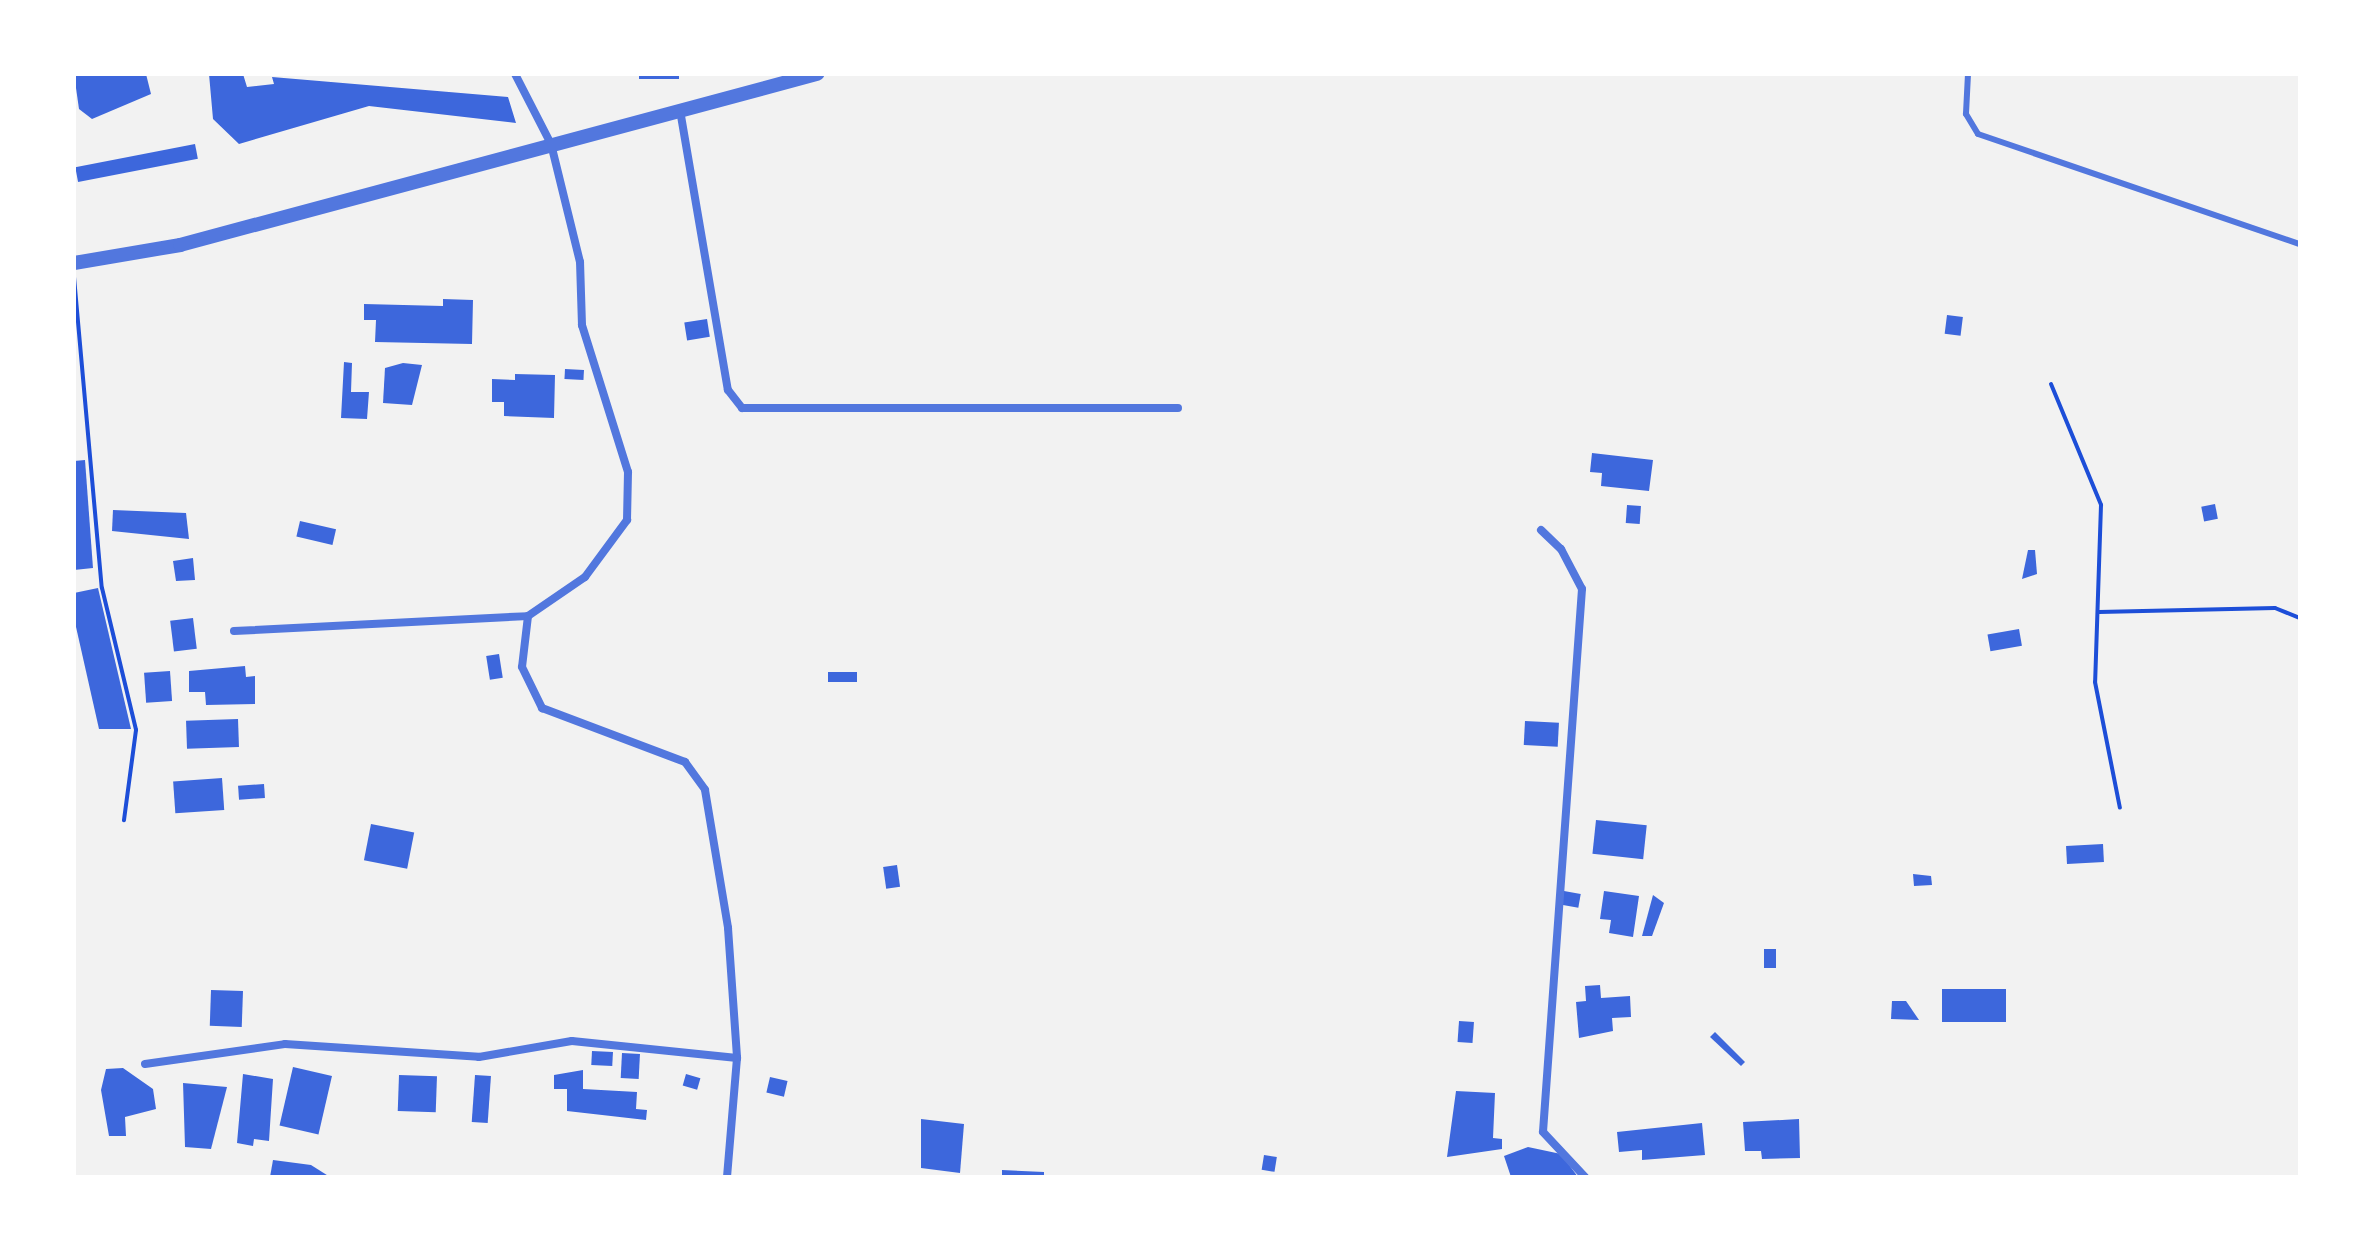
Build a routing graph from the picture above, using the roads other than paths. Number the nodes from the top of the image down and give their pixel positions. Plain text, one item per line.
1 (515, 74) edge
2 (817, 74) edge
3 (1968, 74) edge
4 (680, 110) junction
5 (551, 144) junction
6 (2300, 244) edge
7 (74, 263) edge
8 (1178, 408) dead end
9 (1541, 530) dead end
10 (528, 616) junction
11 (234, 631) dead end
12 (737, 1058) junction
13 (145, 1064) dead end
14 (727, 1177) edge
15 (1585, 1177) edge

1 - 5 street
2 - 4 street
3 - 6 lane
4 - 5 street
4 - 8 street
5 - 7 street
5 - 10 street
9 - 15 street
10 - 11 street
10 - 12 street
12 - 13 street
12 - 14 street

